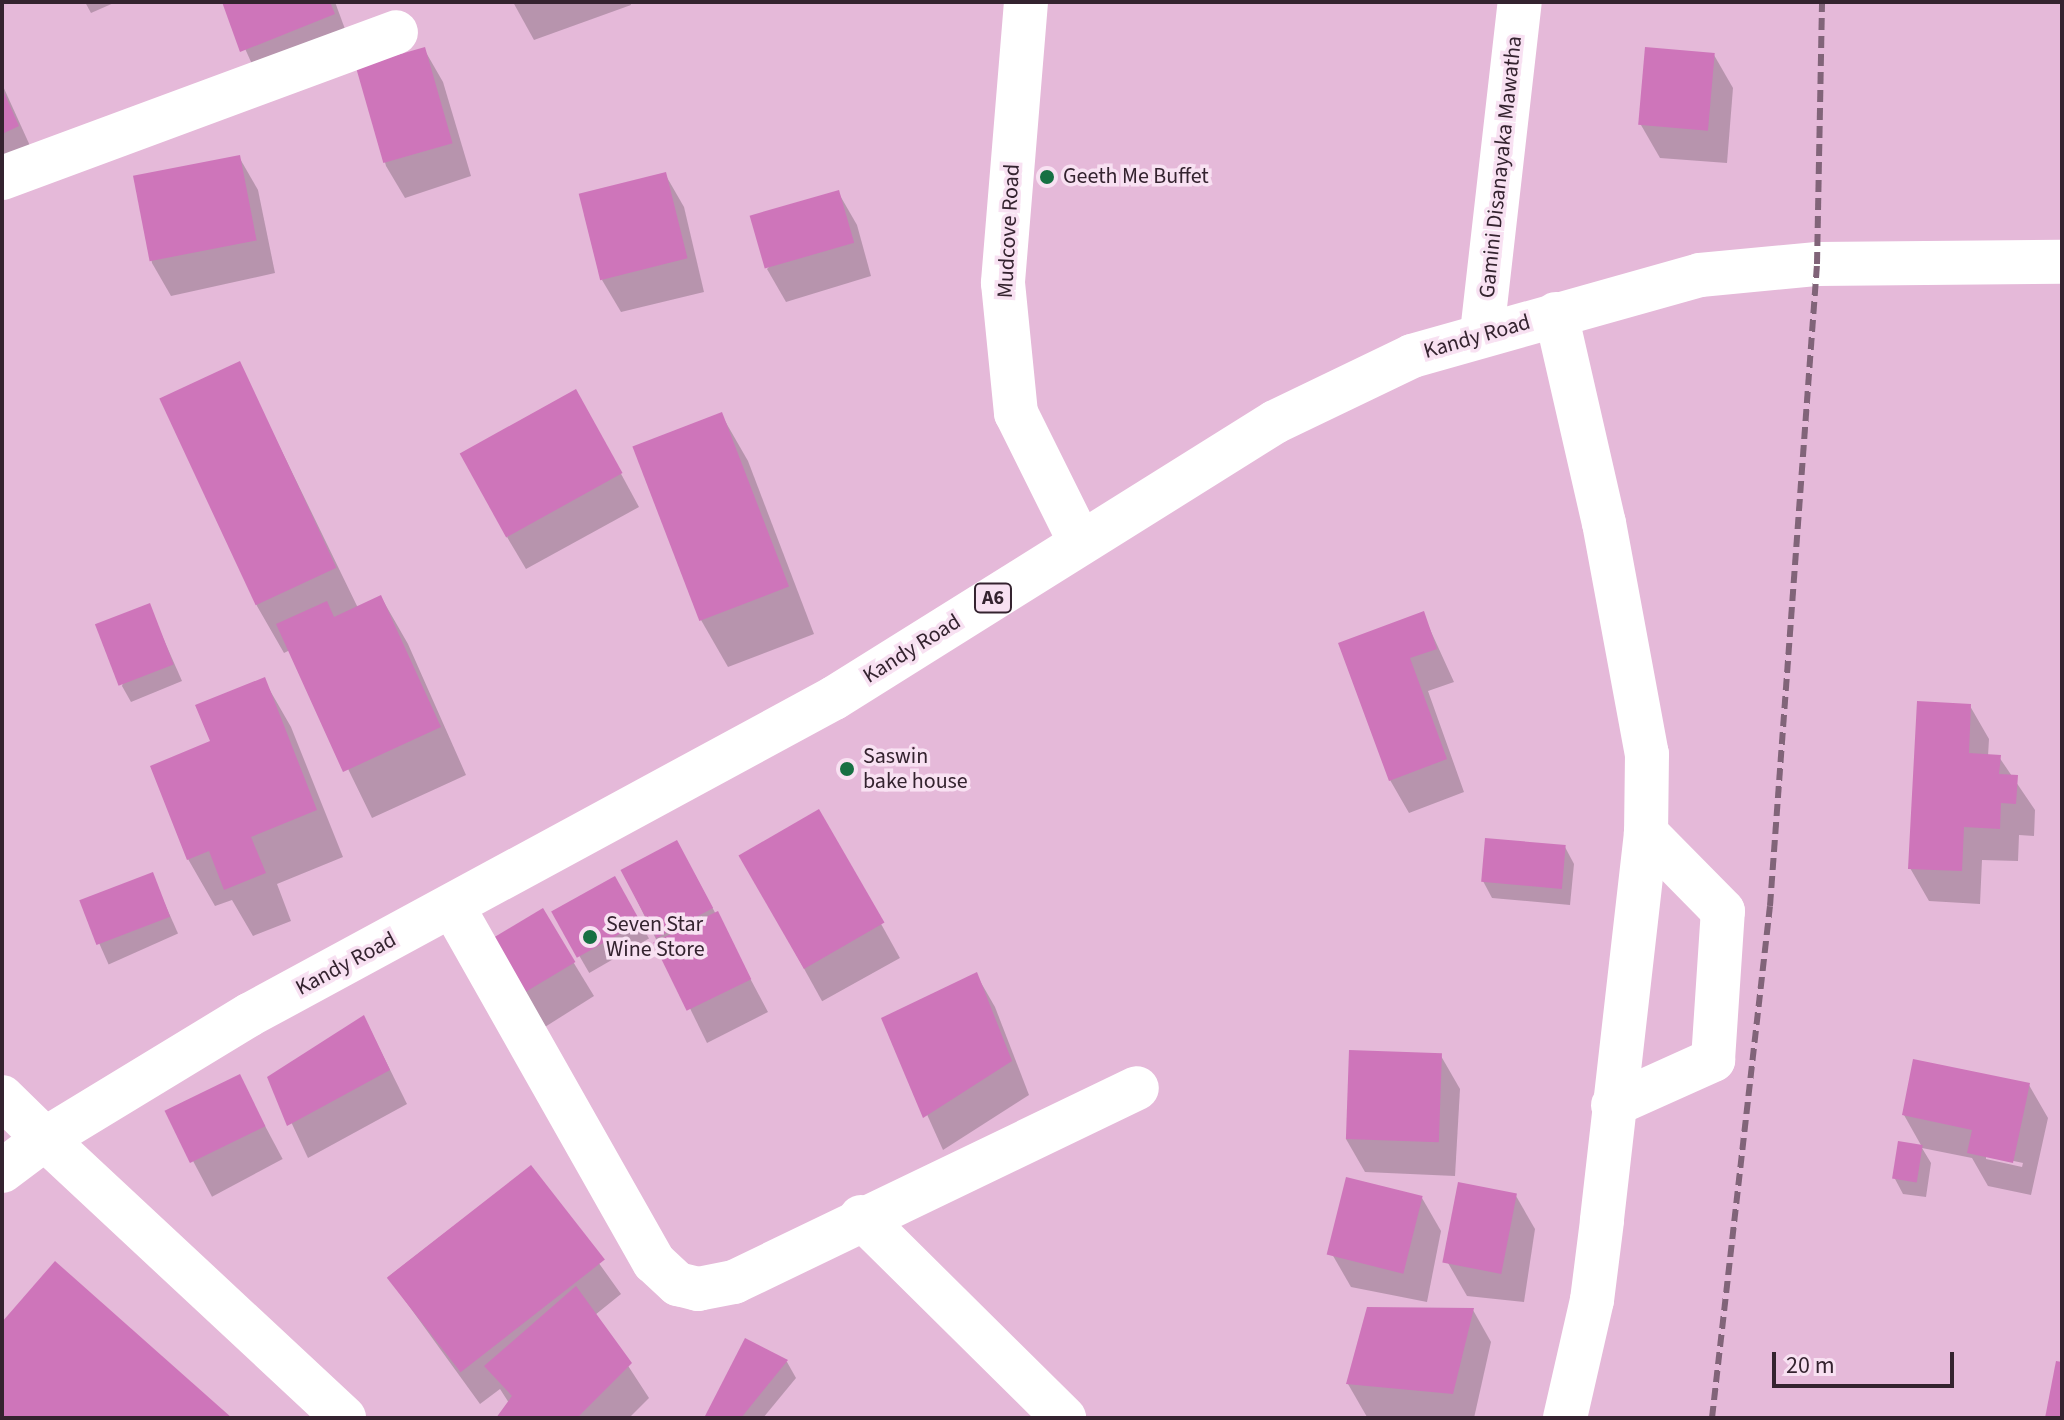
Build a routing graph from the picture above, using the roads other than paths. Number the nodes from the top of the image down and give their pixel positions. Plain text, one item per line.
1 (1026, 2) edge
2 (1520, 2) edge
3 (396, 32) dead end
4 (2, 178) edge
5 (2062, 262) edge
6 (1556, 314) junction
7 (1482, 333) junction
8 (1080, 542) junction
9 (1646, 833) junction
10 (453, 907) junction
11 (1137, 1088) dead end
12 (2, 1097) edge
13 (1613, 1105) junction
14 (45, 1139) junction
15 (2, 1171) edge
16 (861, 1217) junction
17 (344, 1418) edge
18 (1064, 1418) edge
19 (1565, 1418) edge

1 - 8 main road, Mudcove Road
2 - 7 main road, Gamini Disanayaka Mawatha
3 - 4 main road
5 - 6 main road, Kandy Road / A6
6 - 7 main road, Kandy Road / A6
6 - 9 main road
7 - 8 main road, Kandy Road / A6
8 - 10 main road, Kandy Road / A6
9 - 13 main road
9 - 13 main road
10 - 14 main road, Kandy Road / A6
10 - 16 main road
11 - 16 main road
12 - 14 main road
13 - 19 main road
14 - 15 main road, Kandy Road / A6
14 - 17 main road
16 - 18 main road

